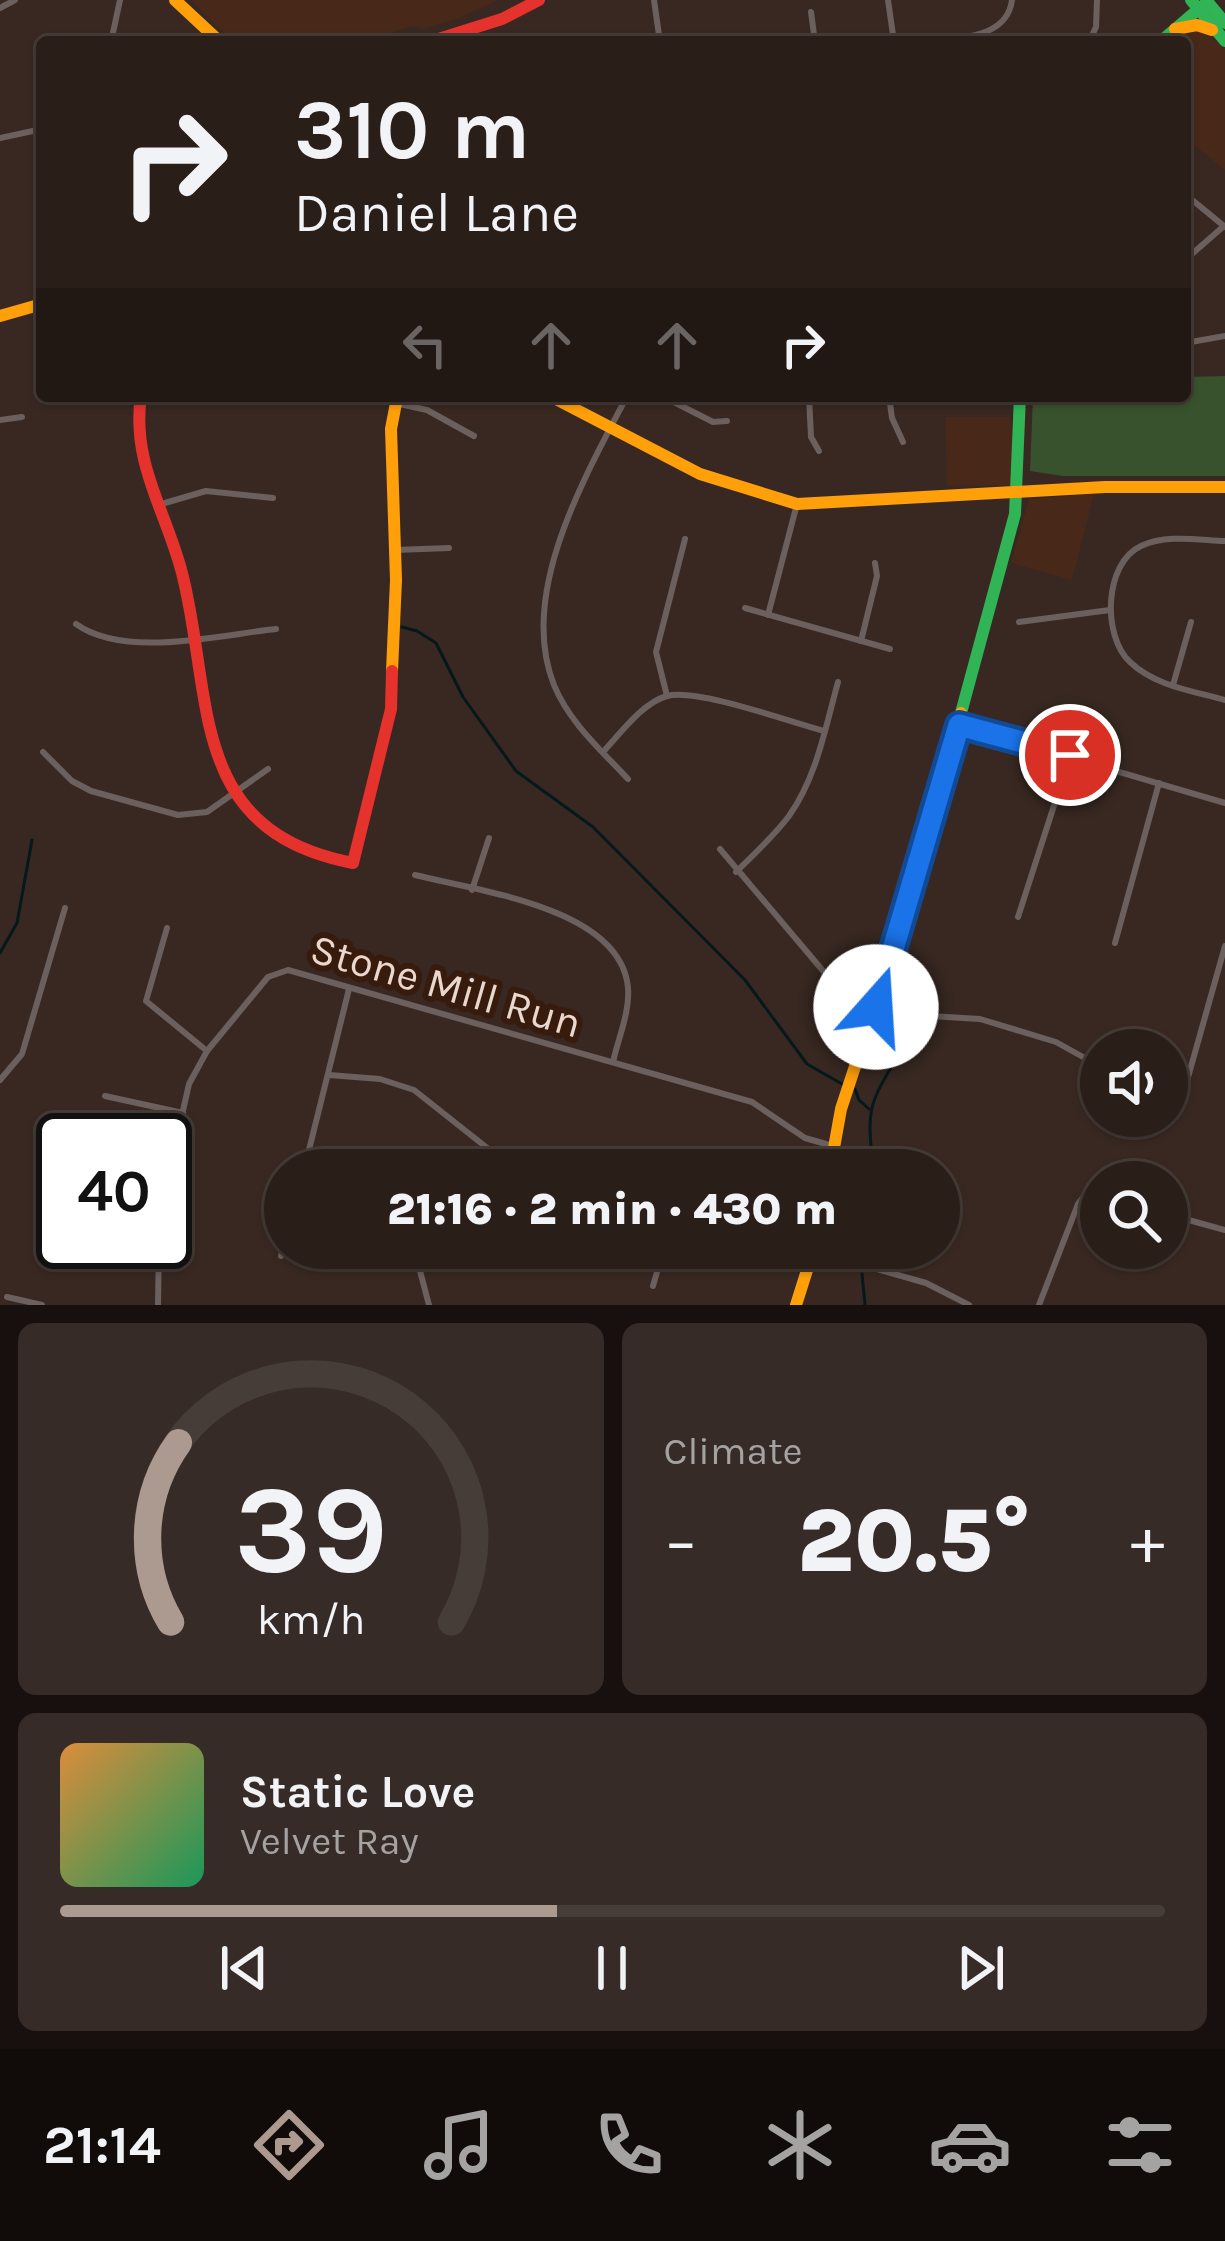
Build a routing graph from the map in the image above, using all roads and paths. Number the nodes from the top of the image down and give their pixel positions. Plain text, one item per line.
1 (15, 0) edge
2 (120, 0) edge
3 (175, 0) edge
4 (539, 0) edge
5 (654, 0) edge
6 (888, 0) edge
7 (1012, 0) edge
8 (1097, 0) edge
9 (1201, 3) edge
10 (0, 8) edge
11 (811, 11) dead end
12 (1175, 29) junction
13 (1222, 32) edge
14 (112, 36) edge
15 (214, 36) edge
16 (448, 36) edge
17 (659, 36) edge
18 (814, 36) edge
19 (893, 36) edge
20 (961, 36) edge
21 (1092, 36) edge
22 (1167, 36) edge
23 (36, 129) edge
24 (0, 138) edge
25 (1191, 199) edge
26 (1224, 226) edge
27 (1191, 255) edge
28 (36, 306) edge
29 (0, 316) edge
30 (1225, 336) edge
31 (1191, 342) edge
32 (139, 402) edge
33 (391, 402) edge
34 (561, 402) edge
35 (624, 402) edge
36 (677, 402) edge
37 (808, 402) edge
38 (891, 402) edge
39 (1020, 402) edge
40 (396, 403) junction
41 (22, 417) dead end
42 (0, 420) edge
43 (727, 421) dead end
44 (610, 428) junction
45 (474, 436) dead end
46 (902, 442) dead end
47 (819, 451) dead end
48 (1225, 487) edge
49 (1019, 492) junction
50 (273, 498) dead end
51 (797, 504) junction
52 (158, 505) junction
53 (685, 539) dead end
54 (1225, 542) edge
55 (449, 548) dead end
56 (395, 550) junction
57 (875, 563) dead end
58 (745, 608) dead end
59 (1111, 610) junction
60 (768, 615) junction
61 (1019, 622) dead end
62 (1191, 622) dead end
63 (76, 624) dead end
64 (276, 629) dead end
65 (192, 638) junction
66 (861, 640) junction
67 (890, 649) dead end
68 (838, 682) dead end
69 (1173, 685) junction
70 (667, 696) junction
71 (1225, 700) edge
72 (959, 725) junction
73 (824, 731) junction
74 (43, 752) dead end
75 (602, 752) junction
76 (1070, 755) junction
77 (268, 769) dead end
78 (628, 779) dead end
79 (1159, 783) junction
80 (236, 794) junction
81 (1225, 803) edge
82 (488, 838) dead end
83 (719, 849) dead end
84 (736, 872) junction
85 (416, 875) dead end
86 (472, 890) junction
87 (65, 908) dead end
88 (1018, 917) dead end
89 (167, 928) dead end
90 (1115, 943) dead end
91 (1225, 946) edge
92 (349, 989) junction
93 (876, 1007) junction
94 (206, 1051) junction
95 (1080, 1053) edge
96 (612, 1064) junction
97 (329, 1075) junction
98 (1188, 1077) edge
99 (0, 1080) edge
100 (105, 1096) dead end
101 (183, 1113) joint
102 (833, 1146) junction
103 (310, 1149) edge
104 (488, 1149) edge
105 (833, 1149) edge
106 (1080, 1201) edge
107 (1188, 1220) edge
108 (1225, 1230) edge
109 (159, 1269) edge
110 (418, 1269) edge
111 (657, 1269) edge
112 (805, 1269) edge
113 (878, 1269) edge
114 (652, 1286) dead end
115 (7, 1297) dead end
116 (42, 1305) edge
117 (158, 1305) edge
118 (429, 1305) edge
119 (796, 1305) edge
120 (969, 1305) edge
121 (1039, 1305) edge

1 - 10 street
2 - 14 street
3 - 15 street
4 - 16 street
5 - 17 street
6 - 19 street
7 - 20 street
8 - 21 street
9 - 12 street
9 - 13 street
11 - 18 street
12 - 13 street
12 - 22 street
23 - 24 street
25 - 26 street
26 - 27 street
28 - 29 street
30 - 31 street
32 - 52 street
33 - 40 street
34 - 44 street
35 - 44 street
36 - 43 street
37 - 47 street
38 - 46 street
39 - 49 street
40 - 45 street
40 - 56 street
41 - 42 street
44 - 51 street
44 - 75 street
48 - 49 street
49 - 51 street
49 - 72 street
50 - 52 street
51 - 60 street
52 - 65 street
53 - 70 street
54 - 59 street
55 - 56 street
56 - 80 street
57 - 66 street
58 - 60 street
59 - 61 street
59 - 69 street
60 - 66 street
62 - 69 street
63 - 65 street
64 - 65 street
65 - 80 street
66 - 67 street
68 - 73 street
69 - 71 street
70 - 73 street
70 - 75 street
72 - 76 street
72 - 93 street
73 - 84 street
74 - 80 street
75 - 78 street
76 - 79 street
76 - 88 street
77 - 80 street
79 - 81 street
79 - 90 street
82 - 86 street
83 - 84 street
84 - 93 street
85 - 86 street
86 - 96 street
87 - 99 street
89 - 94 street
91 - 98 street
92 - 94 street, Stone Mill Run
92 - 96 street, Stone Mill Run
92 - 97 street
93 - 95 street
93 - 102 street
94 - 101 street, Stone Mill Run
96 - 102 street, Stone Mill Run
97 - 103 street
97 - 104 street
100 - 101 street
102 - 105 street
106 - 121 street
107 - 108 street
109 - 117 street
110 - 118 street
111 - 114 street
112 - 119 street
113 - 120 street
115 - 116 street

